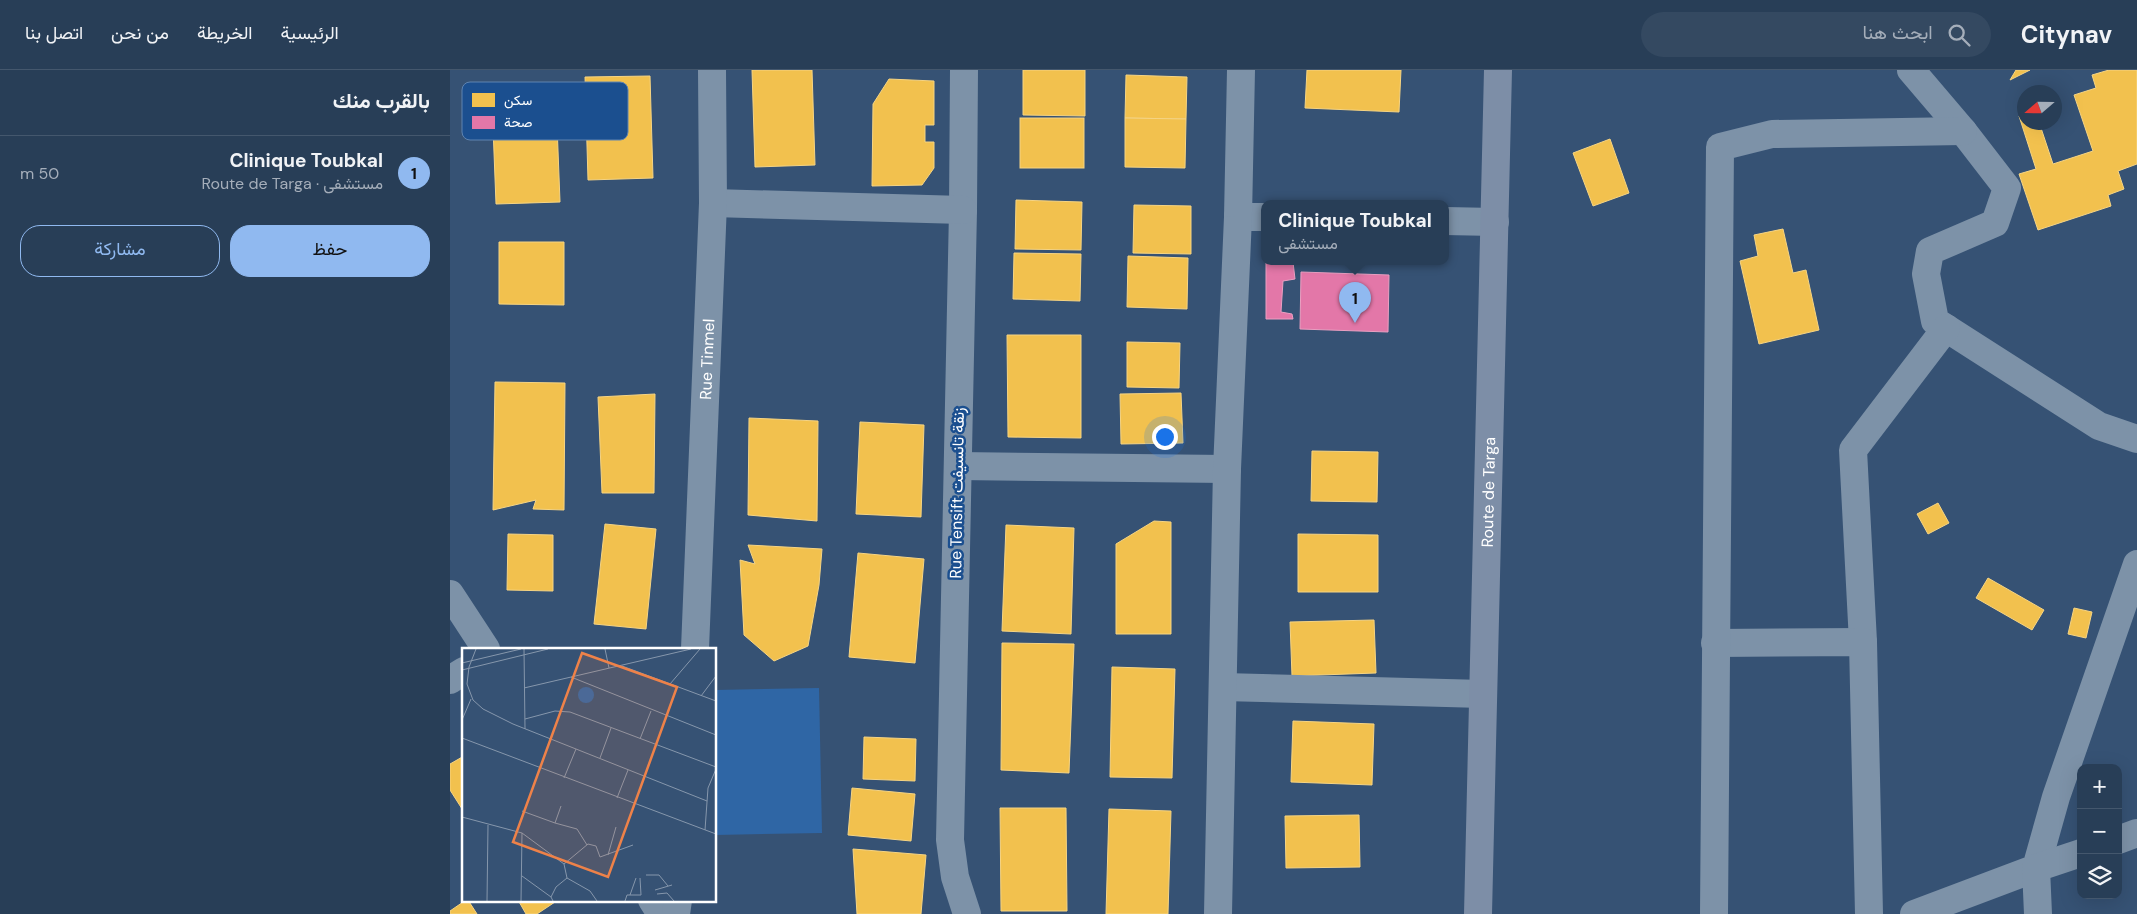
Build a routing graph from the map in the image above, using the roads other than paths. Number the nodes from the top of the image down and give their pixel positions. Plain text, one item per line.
1 (712, 70) edge
2 (964, 70) edge
3 (1240, 70) edge
4 (1498, 70) edge
5 (1911, 70) edge
6 (1963, 131) junction
7 (713, 204) junction
8 (963, 210) junction
9 (1238, 217) junction
10 (1261, 217) edge
11 (1449, 221) edge
12 (1495, 222) junction
13 (1946, 328) junction
14 (2137, 439) edge
15 (958, 466) junction
16 (1227, 469) junction
17 (2137, 564) edge
18 (450, 594) edge
19 (1863, 642) junction
20 (1716, 643) junction
21 (485, 648) edge
22 (695, 648) edge
23 (462, 672) edge
24 (450, 680) edge
25 (1223, 687) junction
26 (1483, 694) junction
27 (2137, 834) edge
28 (2122, 839) edge
29 (2078, 854) edge
30 (2036, 868) junction
31 (653, 902) edge
32 (661, 914) edge
33 (967, 914) edge
34 (1218, 914) edge
35 (1478, 914) edge
36 (1714, 914) edge
37 (1868, 914) edge
38 (1914, 914) edge
39 (2038, 914) edge

1 - 7 street, Rue Tinmel
2 - 8 street, Rue Tensift زنقة تانسيفت
3 - 9 street
4 - 12 main road, Route de Targa
5 - 6 street
6 - 13 street
6 - 20 street
7 - 8 street
7 - 22 street, Rue Tinmel
8 - 15 street, Rue Tensift زنقة تانسيفت
9 - 10 street
9 - 16 street
11 - 12 street
12 - 26 main road, Route de Targa
13 - 14 street
13 - 19 street
15 - 16 street
15 - 33 street, Rue Tensift زنقة تانسيفت
16 - 25 street
17 - 30 street
18 - 21 street
19 - 20 street
19 - 37 street
20 - 36 street
23 - 24 street
25 - 26 street
25 - 34 street
26 - 35 main road, Route de Targa
27 - 28 street
29 - 30 street
30 - 38 street
30 - 39 street
31 - 32 street

